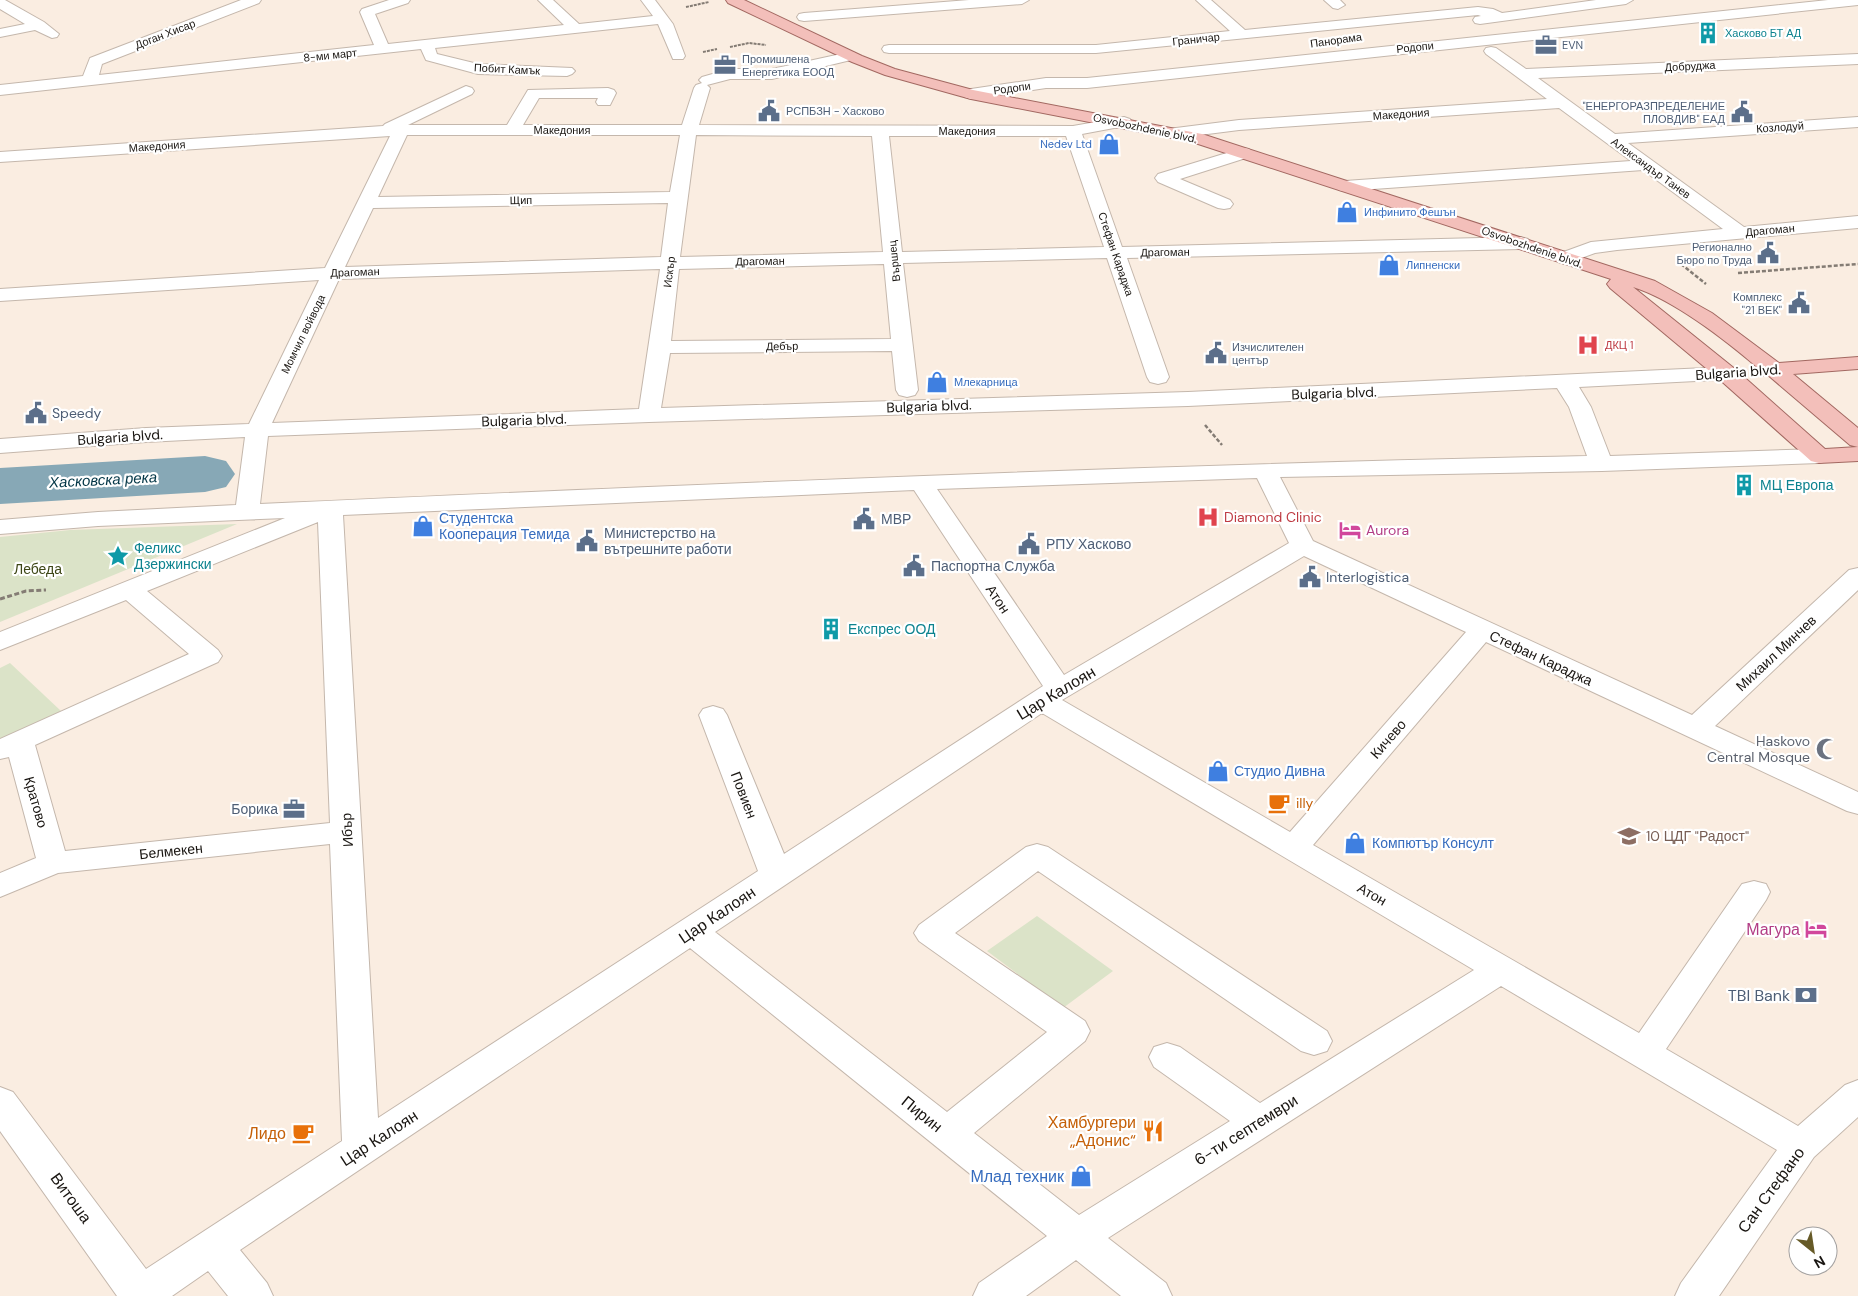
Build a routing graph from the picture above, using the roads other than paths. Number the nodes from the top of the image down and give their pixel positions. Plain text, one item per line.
1 (254, 0) edge
2 (403, 0) edge
3 (545, 0) edge
4 (648, 0) edge
5 (733, 0) edge
6 (1022, 0) edge
7 (1203, 0) edge
8 (1626, 0) edge
9 (1858, 1) edge
10 (0, 3) edge
11 (804, 17) dead end
12 (1495, 18) junction
13 (661, 19) junction
14 (39, 26) junction
15 (575, 28) junction
16 (0, 33) edge
17 (52, 34) dead end
18 (1241, 34) junction
19 (1354, 38) dead end
20 (426, 44) junction
21 (1296, 46) dead end
22 (383, 49) junction
23 (889, 49) dead end
24 (1491, 52) dead end
25 (678, 56) dead end
26 (850, 56) junction
27 (1858, 59) edge
28 (567, 71) dead end
29 (1522, 74) junction
30 (90, 80) junction
31 (1046, 83) junction
32 (0, 90) edge
33 (466, 91) dead end
34 (971, 94) junction
35 (604, 102) dead end
36 (1562, 103) junction
37 (1124, 122) junction
38 (1858, 122) edge
39 (392, 130) junction
40 (512, 130) junction
41 (689, 130) junction
42 (880, 131) junction
43 (1073, 131) junction
44 (1176, 133) junction
45 (1611, 139) junction
46 (1242, 153) junction
47 (0, 157) edge
48 (1646, 165) junction
49 (1345, 186) junction
50 (678, 197) junction
51 (365, 204) junction
52 (1224, 204) dead end
53 (1858, 222) edge
54 (1739, 232) junction
55 (1521, 243) junction
56 (1115, 253) junction
57 (893, 258) junction
58 (1565, 258) junction
59 (670, 263) junction
60 (1588, 266) junction
61 (332, 273) junction
62 (0, 295) edge
63 (903, 345) junction
64 (660, 347) junction
65 (1858, 363) edge
66 (1781, 375) junction
67 (1158, 377) dead end
68 (1733, 379) junction
69 (1565, 383) junction
70 (907, 390) dead end
71 (649, 415) junction
72 (257, 430) junction
73 (1857, 444) edge
74 (0, 446) edge
75 (1813, 451) junction
76 (1602, 464) junction
77 (1254, 470) junction
78 (920, 482) junction
79 (330, 510) junction
80 (247, 512) junction
81 (0, 527) edge
82 (1303, 546) junction
83 (1858, 576) edge
84 (129, 589) junction
85 (1482, 630) junction
86 (0, 642) edge
87 (1051, 695) junction
88 (713, 715) dead end
89 (1694, 729) junction
90 (10, 745) edge
91 (1858, 804) edge
92 (347, 832) junction
93 (1293, 848) junction
94 (53, 863) junction
95 (776, 876) junction
96 (0, 886) edge
97 (1754, 892) dead end
98 (693, 932) junction
99 (1502, 969) junction
100 (1314, 1041) dead end
101 (1644, 1054) junction
102 (1167, 1056) dead end
103 (1858, 1095) edge
104 (0, 1102) edge
105 (1260, 1122) junction
106 (947, 1134) junction
107 (1801, 1146) junction
108 (361, 1150) junction
109 (1076, 1238) junction
110 (214, 1248) junction
111 (140, 1295) edge
112 (252, 1296) edge
113 (994, 1296) edge
114 (1151, 1296) edge
115 (1696, 1296) edge

1 - 30 street, Доган Хисар
2 - 22 street
3 - 15 street
4 - 13 street
5 - 26 main road, Osvobozhdenie blvd.
6 - 11 street
7 - 18 street
8 - 12 street, Панорама
9 - 31 street, Родопи
10 - 14 street
12 - 18 street, Граничар
12 - 19 street, Панорама
13 - 15 street, 8-ми март
13 - 25 street
14 - 16 street
14 - 17 street
15 - 20 street, 8-ми март
18 - 23 street, Граничар
20 - 22 street, 8-ми март
20 - 28 street, Побит Камък
21 - 31 street, Панорама
22 - 30 street, 8-ми март
24 - 29 street, Александър Танев
26 - 34 main road, Osvobozhdenie blvd.
26 - 41 street, Искър
27 - 29 street, Добруджа
29 - 36 street, Александър Танев
30 - 32 street, 8-ми март
31 - 34 street, Родопи
33 - 39 street
34 - 37 main road, Osvobozhdenie blvd.
35 - 40 street
36 - 44 street, Македония
36 - 45 street, Александър Танев
37 - 43 street, Македония
37 - 44 main road, Osvobozhdenie blvd.
38 - 45 street, Козлодуй
39 - 40 street, Македония
39 - 47 street, Македония
39 - 51 street, Момчил войвода
40 - 41 street, Македония
41 - 42 street, Македония
41 - 50 street, Искър
42 - 43 street, Македония
42 - 57 street, Вършец
43 - 56 street, Стефан Караджа
44 - 46 main road, Osvobozhdenie blvd.
45 - 48 street, Александър Танев
46 - 49 main road, Osvobozhdenie blvd.
46 - 52 street
48 - 49 street
48 - 54 street, Александър Танев
49 - 55 main road, Osvobozhdenie blvd.
50 - 51 street, Щип
50 - 59 street, Искър
51 - 61 street, Момчил войвода
53 - 54 street, Драгоман
54 - 58 street, Драгоман
55 - 56 street, Драгоман
55 - 58 main road, Osvobozhdenie blvd.
56 - 57 street, Драгоман
56 - 67 street, Стефан Караджа
57 - 59 street, Драгоман
57 - 63 street, Вършец
58 - 60 main road, Osvobozhdenie blvd.
59 - 61 street, Драгоман
59 - 64 street, Искър
60 - 66 main road, Osvobozhdenie blvd.
60 - 68 main road, Osvobozhdenie blvd.
61 - 62 street, Драгоман
61 - 72 street, Момчил войвода
63 - 64 street, Дебър
63 - 70 street, Вършец
64 - 71 street, Искър
65 - 66 main road, Bulgaria blvd.
66 - 68 main road, Bulgaria blvd.
66 - 73 main road, Osvobozhdenie blvd.
68 - 69 street, Bulgaria blvd.
68 - 75 main road, Osvobozhdenie blvd.
69 - 71 street, Bulgaria blvd.
69 - 76 street
71 - 72 street, Bulgaria blvd.
72 - 74 street, Bulgaria blvd.
72 - 80 street, Момчил войвода
73 - 75 main road
75 - 76 street
76 - 77 street
77 - 78 street
77 - 82 street
78 - 79 street
78 - 87 street, Атон
79 - 80 street
79 - 84 street
79 - 92 street, Ибър
80 - 81 street
82 - 85 street, Стефан Караджа
82 - 87 street, Цар Калоян
83 - 89 street, Михаил Минчев
84 - 86 street
84 - 90 street
85 - 89 street, Стефан Караджа
85 - 93 street, Кичево
87 - 93 street, Атон
87 - 95 street, Цар Калоян
88 - 95 street, Повиен
89 - 91 street, Стефан Караджа
90 - 94 street, Кратово
92 - 94 street, Белмекен
92 - 108 street, Ибър
93 - 99 street, Атон
94 - 96 street, Белмекен
95 - 98 street, Цар Калоян
97 - 101 street
98 - 106 street, Пирин
98 - 108 street, Цар Калоян
99 - 101 street, Атон
99 - 105 street, 6-ти септември
100 - 106 street
101 - 107 street, Атон
102 - 105 street
103 - 107 street, Сан Стефано
104 - 111 street, Витоша
105 - 109 street, 6-ти септември
106 - 109 street, Пирин
107 - 115 street, Сан Стефано
108 - 110 street, Цар Калоян
109 - 113 street, 6-ти септември
109 - 114 street, Пирин
110 - 111 street, Цар Калоян
110 - 112 street

